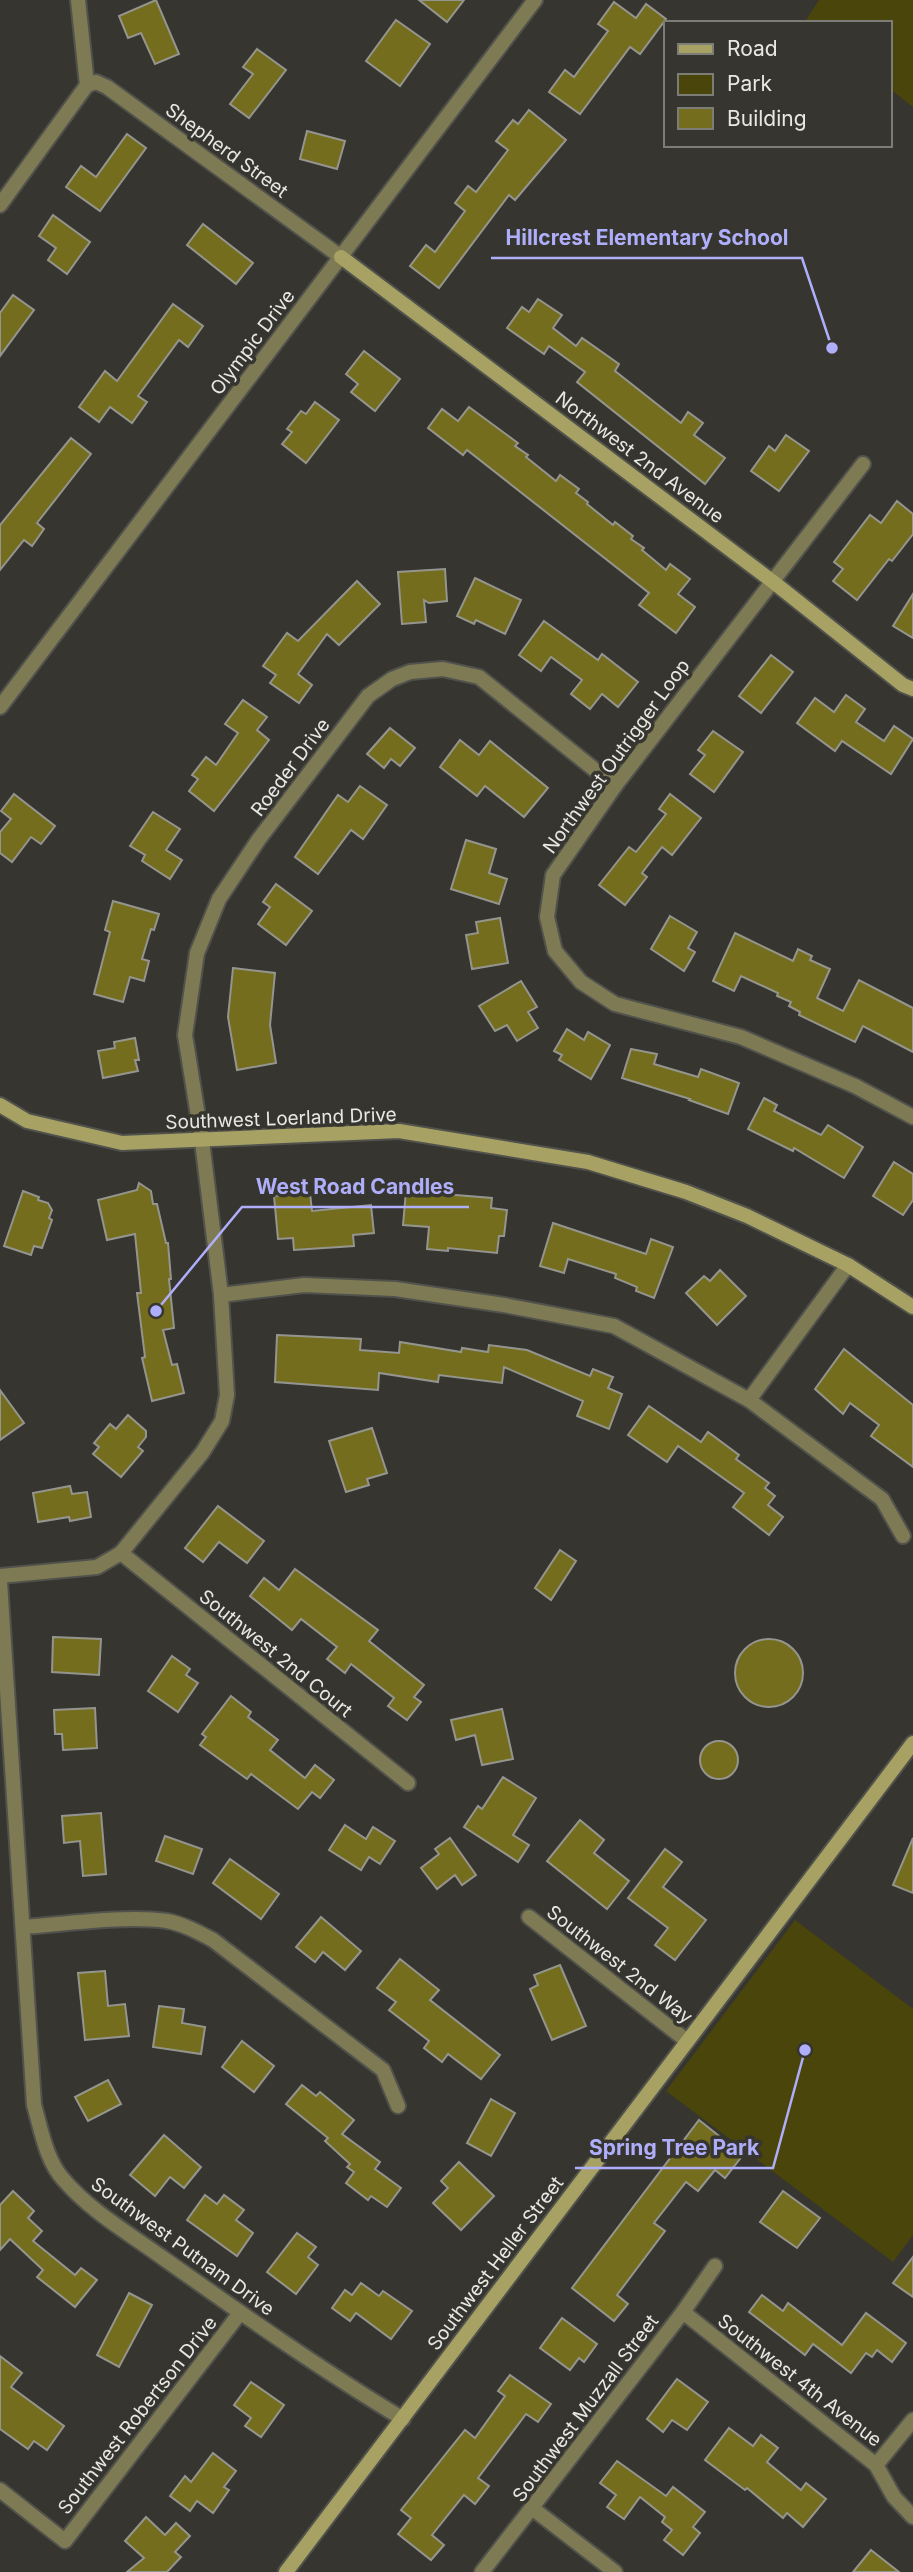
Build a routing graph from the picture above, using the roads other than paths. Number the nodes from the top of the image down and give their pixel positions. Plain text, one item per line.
1 (78, 0) edge
2 (536, 0) edge
3 (87, 85) junction
4 (0, 205) edge
5 (341, 257) junction
6 (863, 464) dead end
7 (772, 581) junction
8 (913, 690) edge
9 (0, 707) edge
10 (615, 786) junction
11 (0, 1105) edge
12 (913, 1116) edge
13 (202, 1141) junction
14 (848, 1265) junction
15 (221, 1295) junction
16 (913, 1307) edge
17 (749, 1400) junction
18 (903, 1536) dead end
19 (121, 1553) junction
20 (0, 1577) edge
21 (0, 1582) edge
22 (913, 1743) edge
23 (408, 1783) dead end
24 (529, 1917) dead end
25 (23, 1927) junction
26 (687, 2041) junction
27 (398, 2106) dead end
28 (715, 2266) dead end
29 (683, 2312) junction
30 (240, 2313) junction
31 (403, 2419) junction
32 (913, 2420) edge
33 (876, 2465) junction
34 (0, 2490) edge
35 (532, 2508) junction
36 (913, 2517) edge
37 (286, 2572) edge
38 (482, 2572) edge
39 (615, 2572) edge

1 - 3 street
2 - 5 street, Olympic Drive
3 - 4 street
3 - 5 street, Shepherd Street
5 - 7 street, Northwest 2nd Avenue
5 - 9 street, Olympic Drive
6 - 7 street, Northwest Outrigger Loop
7 - 8 street, Northwest 2nd Avenue
7 - 10 street, Northwest Outrigger Loop
10 - 12 street, Northwest Outrigger Loop
10 - 13 street, Roeder Drive
11 - 13 street, Southwest Loerland Drive
13 - 14 street, Southwest Loerland Drive
13 - 15 street, Roeder Drive
14 - 16 street, Southwest Loerland Drive
14 - 17 street
15 - 17 street
15 - 19 street, Roeder Drive
17 - 18 street
19 - 20 street
19 - 23 street, Southwest 2nd Court
21 - 25 street, Southwest Putnam Drive
22 - 26 street, Southwest Heller Street
24 - 26 street, Southwest 2nd Way
25 - 27 street
25 - 30 street, Southwest Putnam Drive
26 - 31 street, Southwest Heller Street
28 - 29 street, Southwest Muzzall Street
29 - 33 street, Southwest 4th Avenue
29 - 35 street, Southwest Muzzall Street
30 - 31 street, Southwest Putnam Drive
30 - 34 street, Southwest Robertson Drive
31 - 37 street, Southwest Heller Street
32 - 33 street
33 - 36 street, Southwest 4th Avenue
35 - 38 street, Southwest Muzzall Street
35 - 39 street

